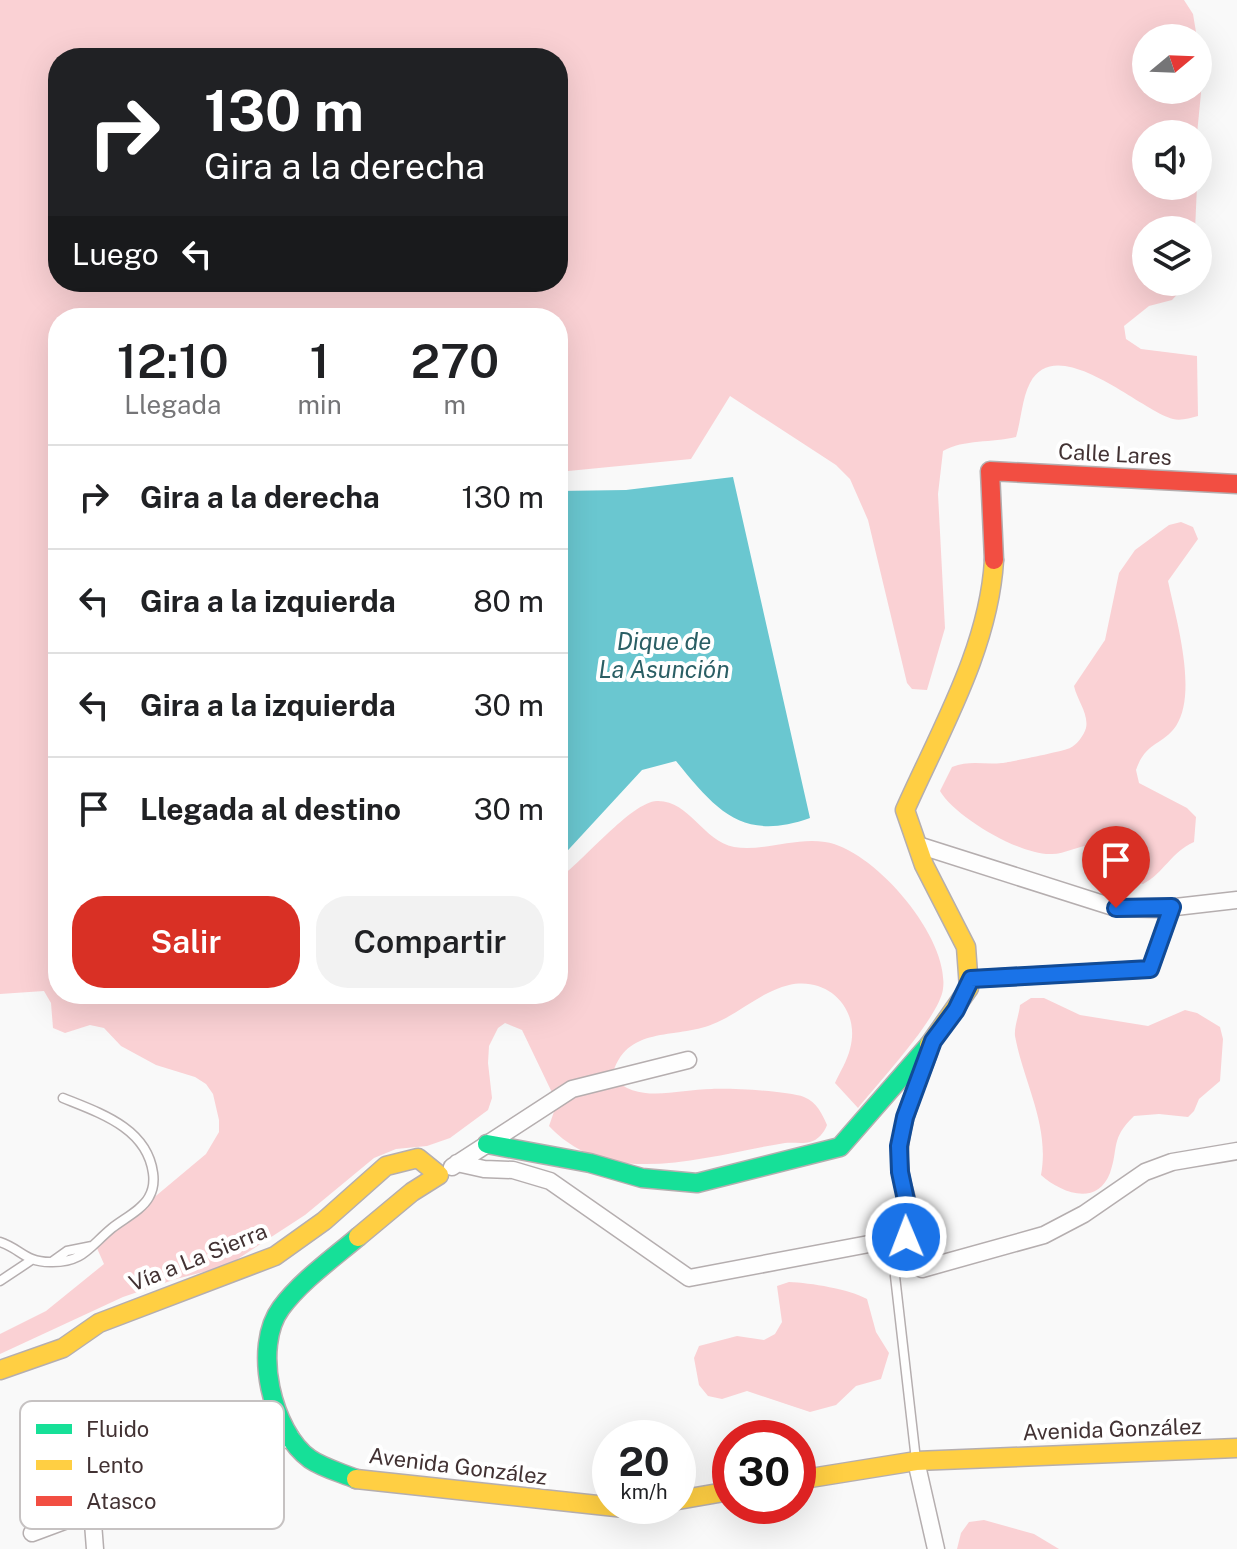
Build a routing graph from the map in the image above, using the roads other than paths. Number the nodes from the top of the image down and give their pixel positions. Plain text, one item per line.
1 (1237, 484) edge
2 (918, 845) junction
3 (1237, 900) edge
4 (1172, 907) junction
5 (971, 979) junction
6 (933, 1041) junction
7 (688, 1060) dead end
8 (63, 1098) dead end
9 (487, 1144) junction
10 (1237, 1151) edge
11 (457, 1163) junction
12 (439, 1175) junction
13 (906, 1237) junction
14 (0, 1242) edge
15 (30, 1261) junction
16 (905, 1261) junction
17 (0, 1281) edge
18 (0, 1370) edge
19 (274, 1401) edge
20 (284, 1427) edge
21 (291, 1437) junction
22 (284, 1440) edge
23 (1237, 1448) edge
24 (916, 1461) junction
25 (816, 1477) edge
26 (592, 1505) edge
27 (42, 1529) edge
28 (93, 1529) edge
29 (32, 1533) dead end
30 (95, 1549) edge
31 (936, 1549) edge

1 - 2 street, Calle Lares
2 - 4 street
2 - 5 street
3 - 4 street
4 - 5 street
5 - 6 street
6 - 9 street
6 - 13 street
7 - 9 street
8 - 15 lane
9 - 11 street
10 - 16 street
11 - 12 street
11 - 13 street
12 - 18 street, Vía a La Sierra
12 - 19 street, Avenida González
13 - 16 street
14 - 15 lane
15 - 17 lane
16 - 24 lane
20 - 21 street, Avenida González
21 - 22 street
21 - 26 street, Avenida González
23 - 24 street, Avenida González
24 - 25 street, Avenida González
24 - 31 street
27 - 29 street
28 - 30 street

